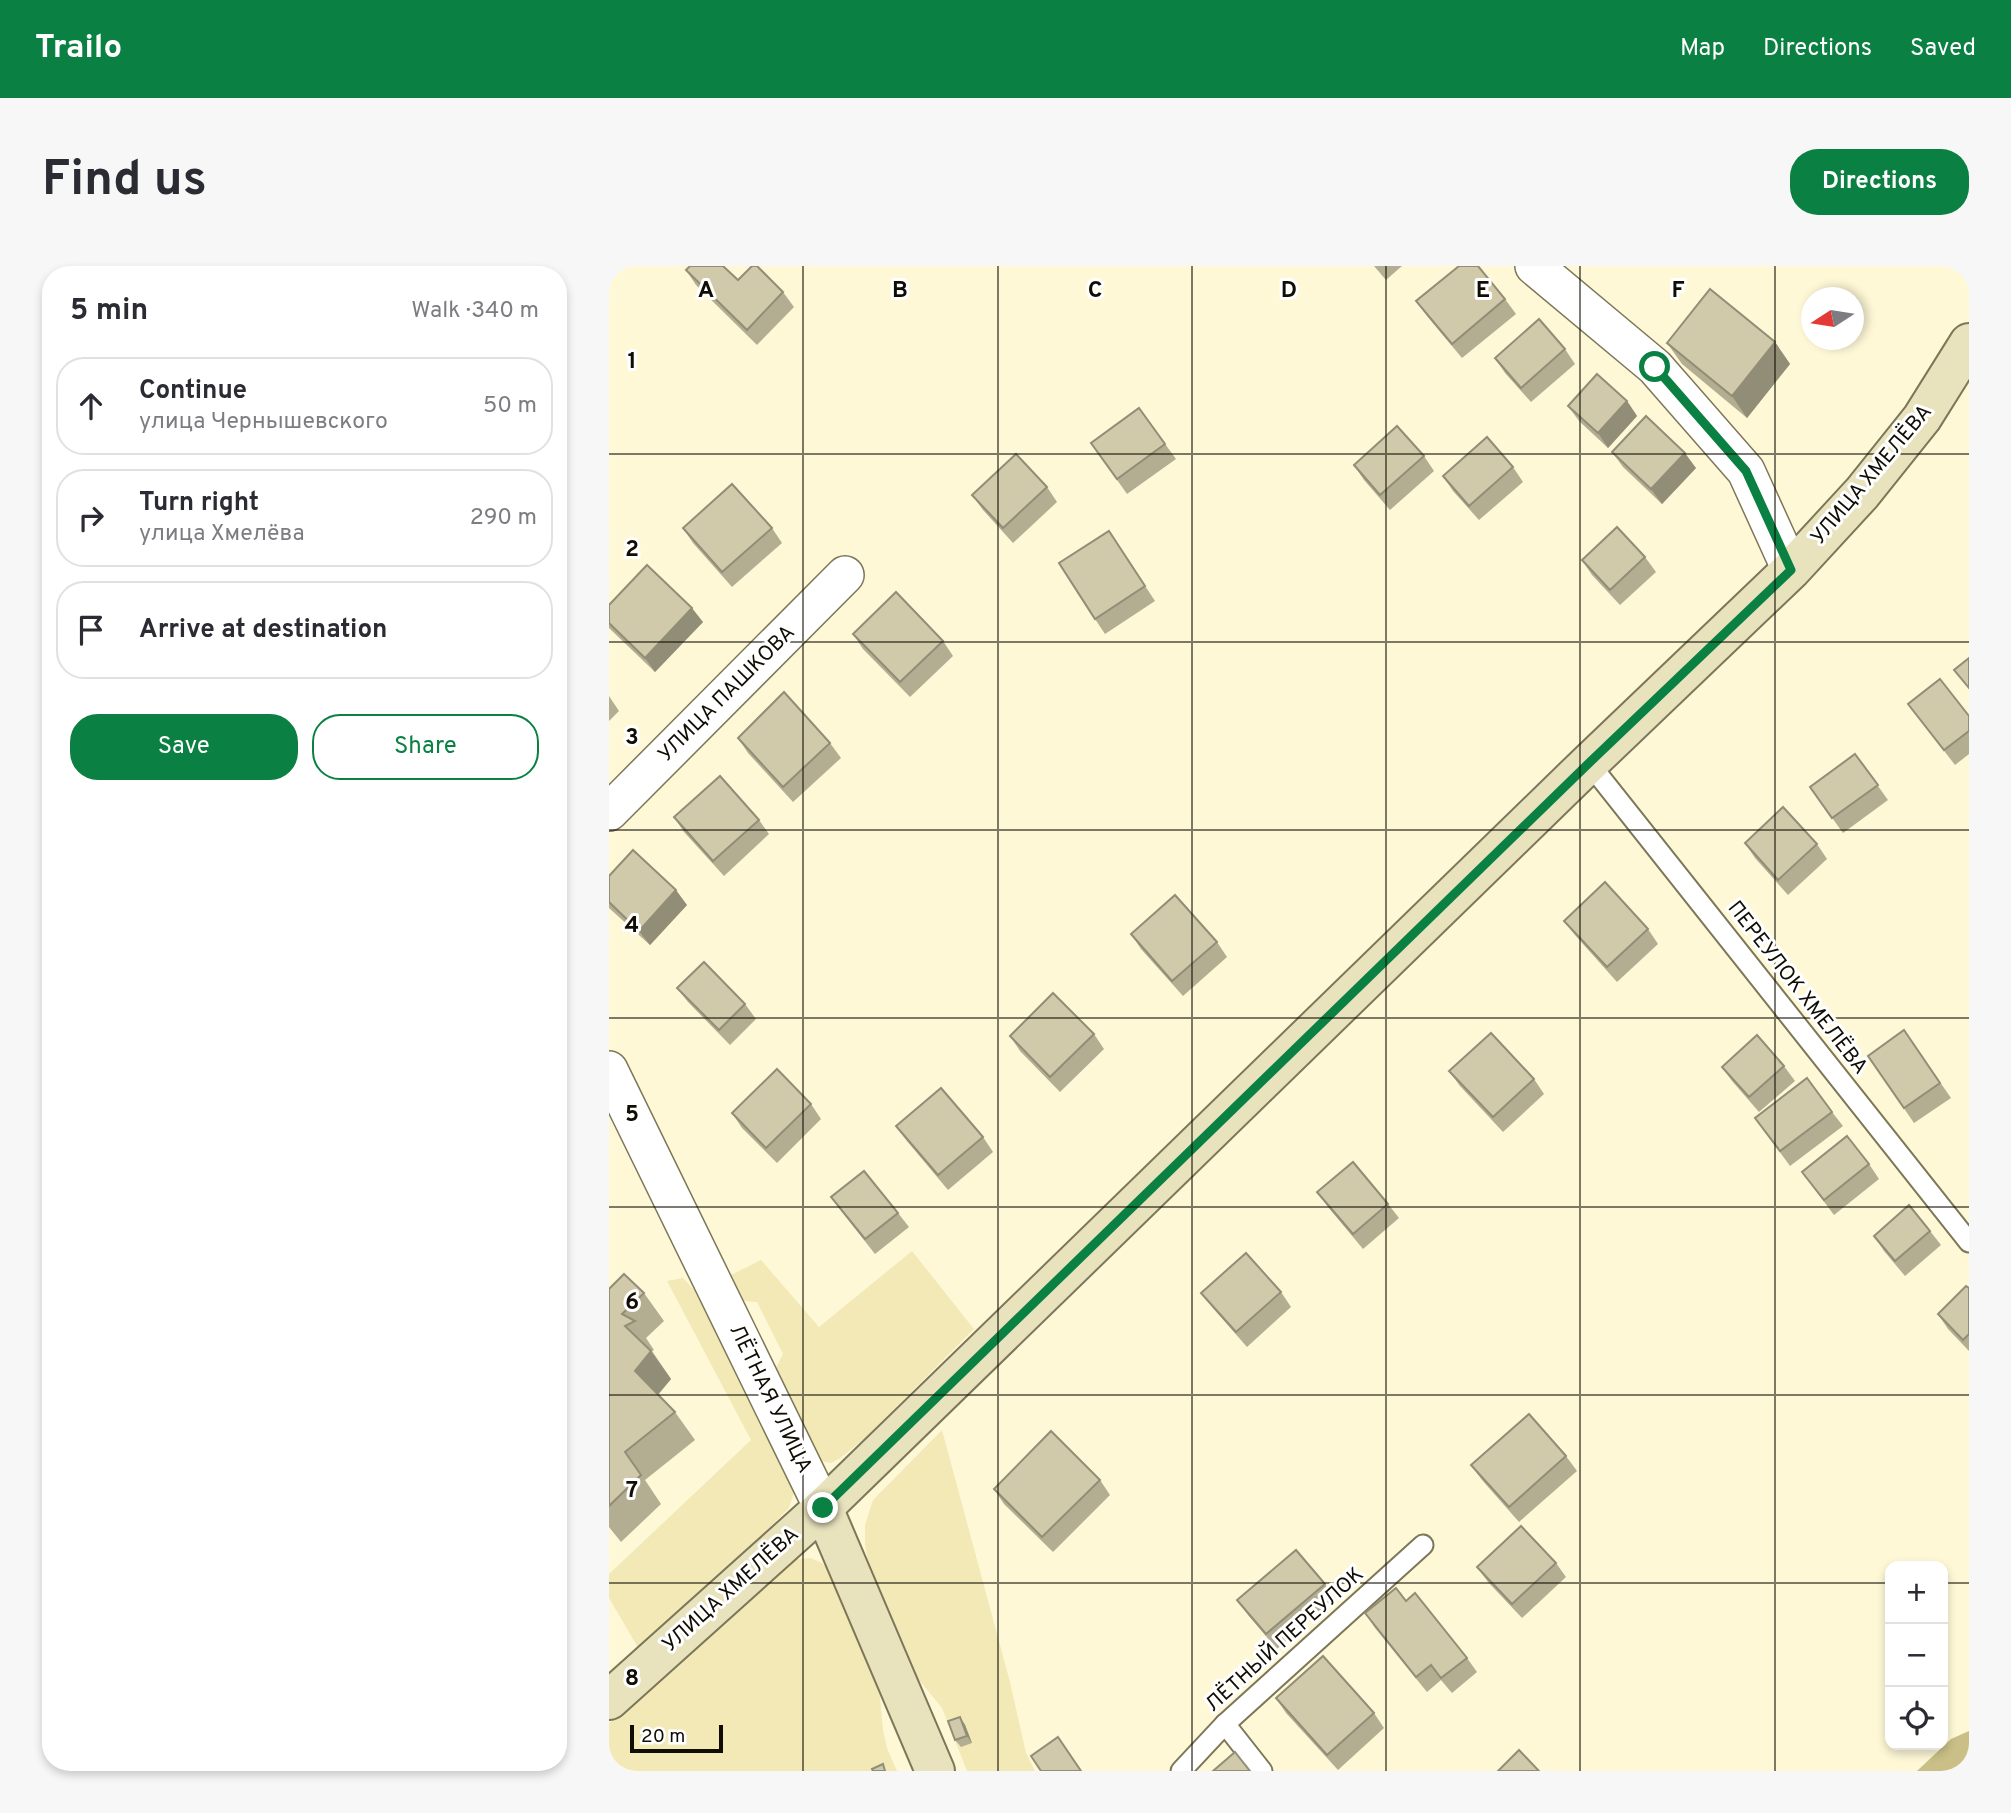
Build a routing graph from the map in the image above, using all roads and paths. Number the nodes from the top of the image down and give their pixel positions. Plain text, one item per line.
1 (1534, 266) edge
2 (1968, 348) edge
3 (1791, 570) junction
4 (845, 575) dead end
5 (1589, 763) junction
6 (609, 812) edge
7 (609, 1070) edge
8 (1969, 1242) edge
9 (823, 1508) junction
10 (1423, 1545) dead end
11 (609, 1700) edge
12 (1225, 1724) junction
13 (935, 1771) edge
14 (1181, 1771) edge
15 (1262, 1771) edge

1 - 3 street
2 - 3 main road, УЛИЦА ХМЕЛЁВА
3 - 5 main road, УЛИЦА ХМЕЛЁВА
4 - 6 street, УЛИЦА ПАШКОВА
5 - 8 lane, ПЕРЕУЛОК ХМЕЛЁВА
5 - 9 main road, УЛИЦА ХМЕЛЁВА
7 - 9 street, ЛЁТНАЯ УЛИЦА
9 - 11 main road, УЛИЦА ХМЕЛЁВА
9 - 13 main road, ЛЁТНАЯ УЛИЦА
10 - 12 lane, ЛЁТНЫЙ ПЕРЕУЛОК
12 - 14 lane, ЛЁТНЫЙ ПЕРЕУЛОК
12 - 15 lane

